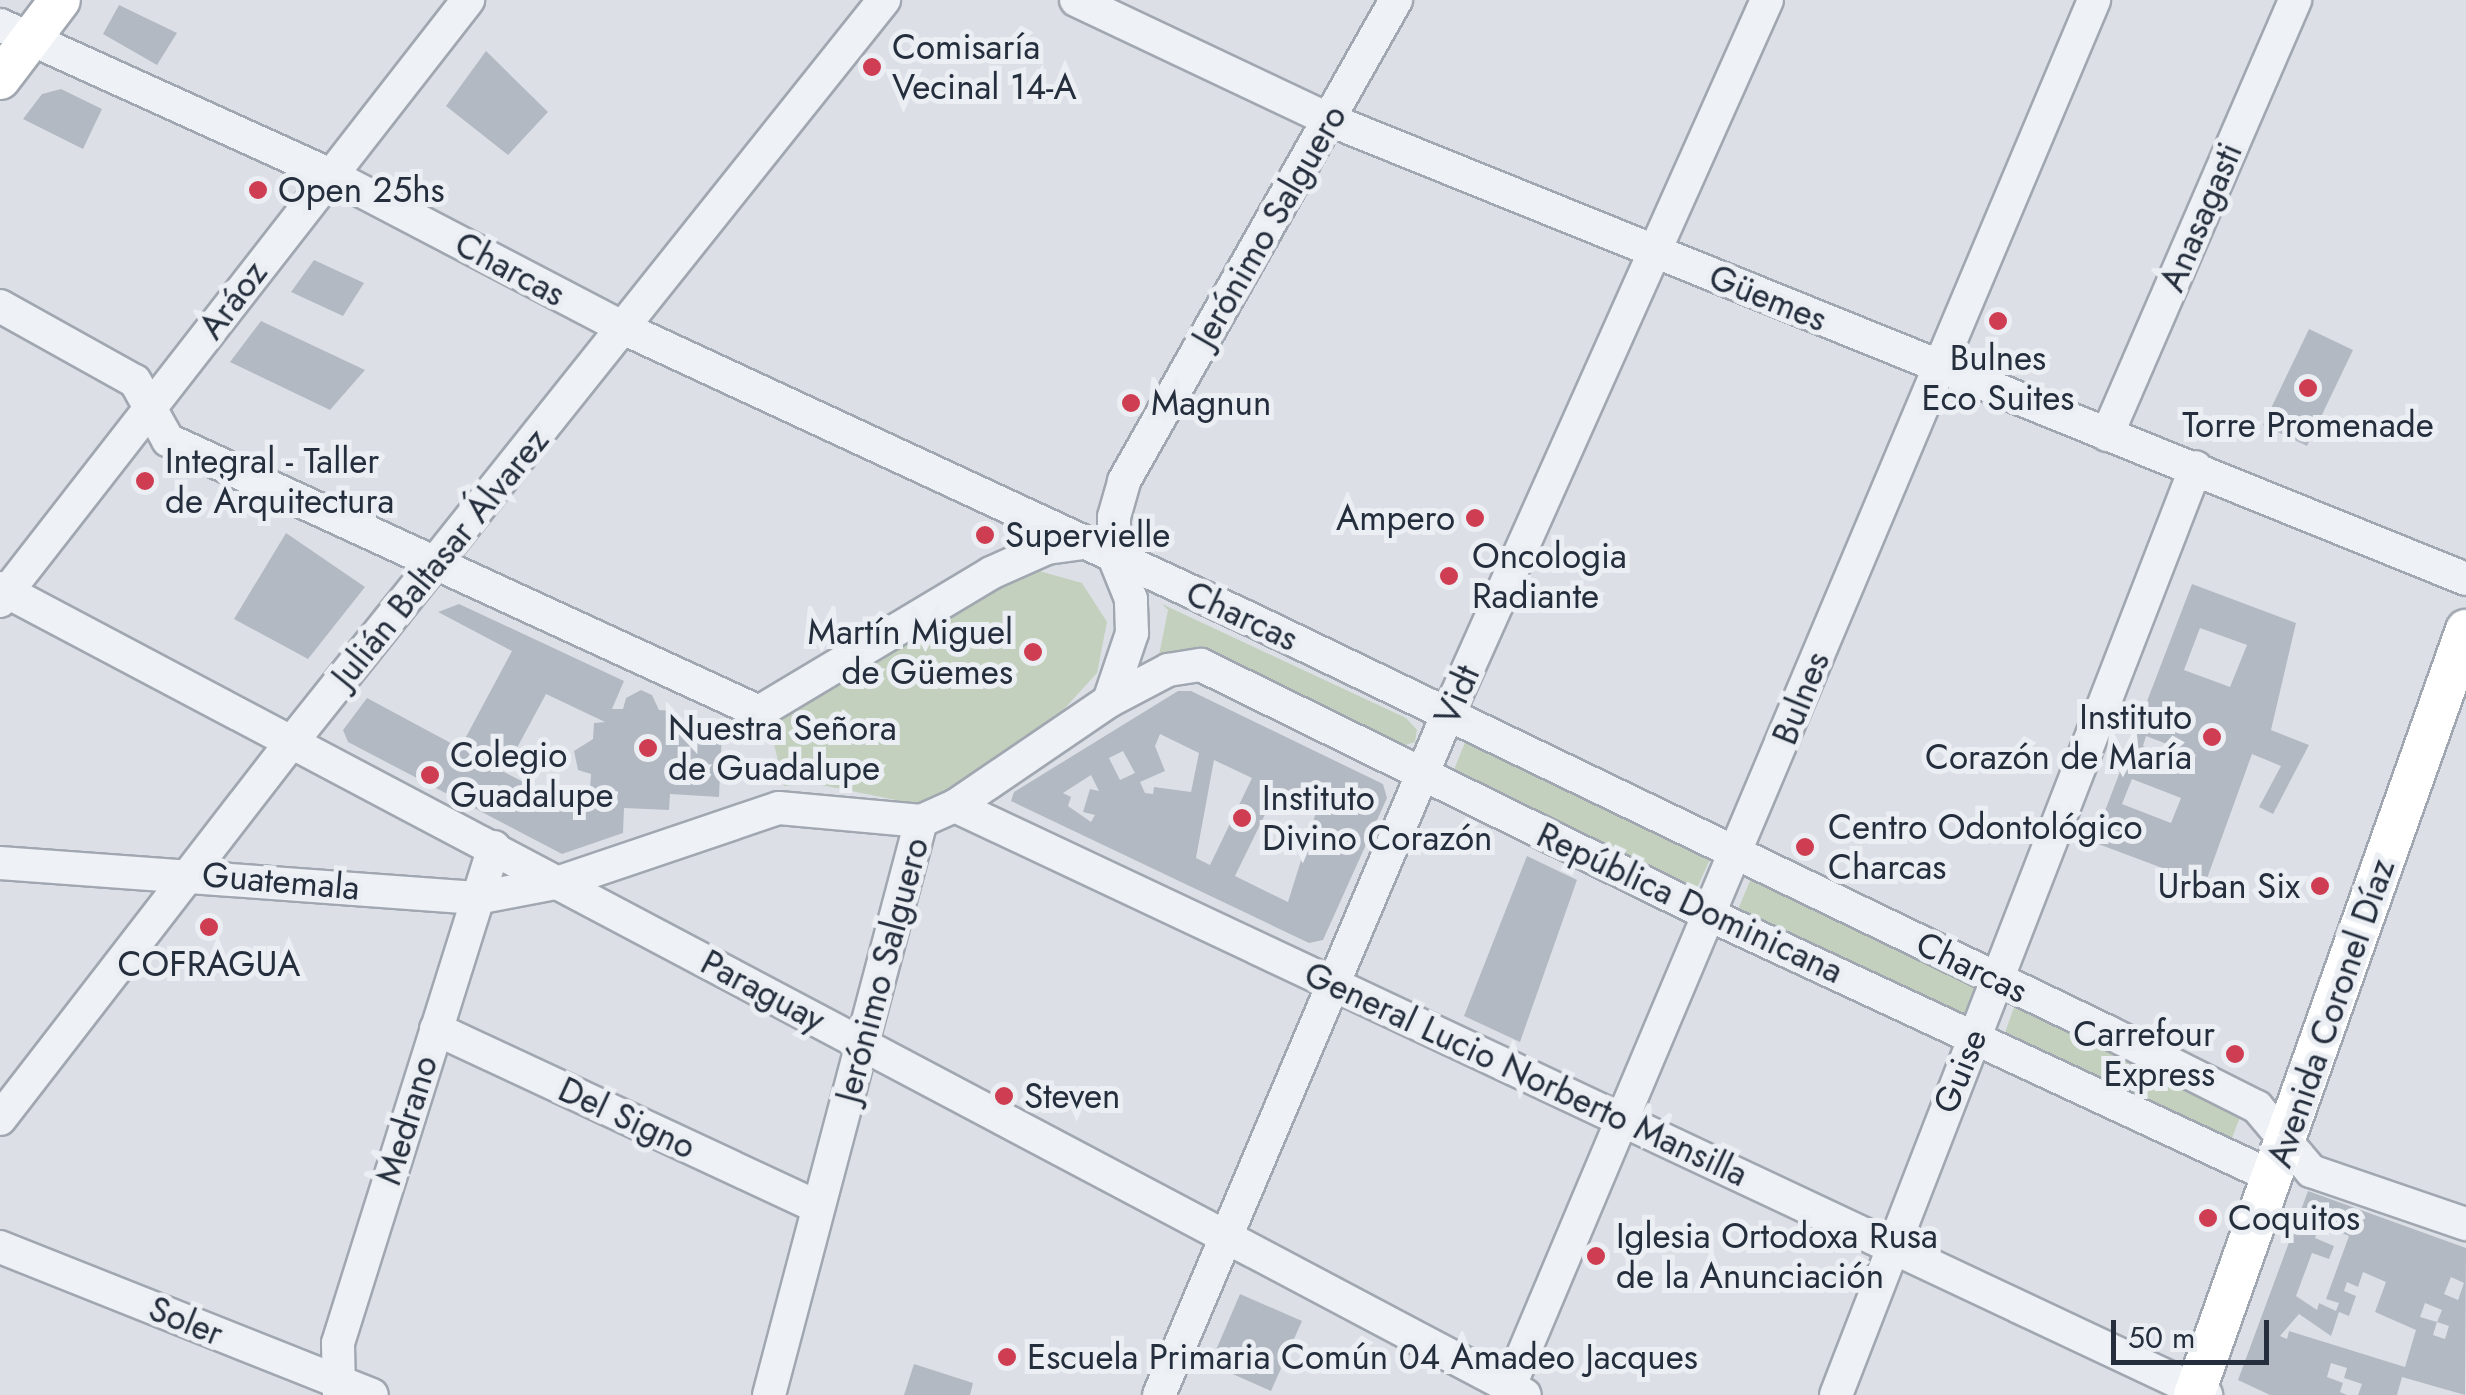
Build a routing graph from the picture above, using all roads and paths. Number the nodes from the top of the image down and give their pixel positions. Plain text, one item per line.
1 (60, 0) edge
2 (468, 0) edge
3 (884, 0) edge
4 (1076, 0) edge
5 (1396, 0) edge
6 (1766, 0) edge
7 (2094, 0) edge
8 (2295, 0) edge
9 (15, 32) edge
10 (0, 79) edge
11 (1330, 120) junction
12 (329, 174) junction
13 (1654, 253) junction
14 (0, 306) edge
15 (623, 328) junction
16 (1938, 365) junction
17 (150, 408) junction
18 (2107, 434) junction
19 (2196, 468) junction
20 (1082, 543) junction
21 (1114, 557) junction
22 (436, 566) junction
23 (2466, 579) edge
24 (3, 594) edge
25 (2466, 630) edge
26 (1109, 700) junction
27 (1447, 716) junction
28 (291, 743) junction
29 (1422, 776) junction
30 (955, 806) junction
31 (921, 820) junction
32 (494, 847) junction
33 (1737, 856) junction
34 (0, 864) edge
35 (190, 874) junction
36 (560, 882) junction
37 (477, 898) junction
38 (1712, 916) junction
39 (1997, 978) junction
40 (1335, 984) junction
41 (436, 1028) junction
42 (1974, 1035) junction
43 (863, 1044) junction
44 (0, 1119) edge
45 (1621, 1120) junction
46 (2288, 1135) junction
47 (2273, 1177) junction
48 (818, 1206) junction
49 (2466, 1224) edge
50 (1227, 1239) junction
51 (1891, 1246) junction
52 (0, 1247) edge
53 (338, 1388) edge
54 (1514, 1392) edge
55 (2199, 1393) edge
56 (372, 1395) edge
57 (768, 1395) edge
58 (1159, 1395) edge
59 (1836, 1395) edge

1 - 9 main road
2 - 12 street, Aráoz
3 - 15 street, Julián Baltasar Álvarez
4 - 11 street, Güemes
5 - 11 street, Jerónimo Salguero
6 - 13 street, Vidt
7 - 16 street, Bulnes
8 - 18 street, Anasagasti
9 - 10 main road
9 - 12 street, Charcas
11 - 13 street, Güemes
11 - 21 street, Jerónimo Salguero
12 - 15 street, Charcas
12 - 17 street, Aráoz
13 - 16 street, Güemes
13 - 27 street, Vidt
14 - 17 street
15 - 20 street, Charcas
15 - 22 street, Julián Baltasar Álvarez
16 - 18 street, Güemes
16 - 33 street, Bulnes
17 - 22 street
17 - 24 street, Aráoz
18 - 19 street, Güemes
19 - 23 street, Güemes
19 - 39 street, Guise
20 - 21 street, Charcas
20 - 22 street
21 - 26 street, Jerónimo Salguero
21 - 27 street, Charcas
22 - 28 street, Julián Baltasar Álvarez
24 - 28 street, Paraguay
25 - 46 main road, Avenida Coronel Díaz
26 - 29 street, República Dominicana
26 - 30 street, Jerónimo Salguero
27 - 29 street, Vidt
27 - 33 street, Charcas
28 - 32 street, Paraguay
28 - 35 street, Julián Baltasar Álvarez
29 - 38 street, República Dominicana
29 - 40 street, Vidt
30 - 31 street, Jerónimo Salguero
30 - 40 street, General Lucio Norberto Mansilla
31 - 36 street
31 - 43 street, Jerónimo Salguero
32 - 36 street, Paraguay
32 - 37 street, Medrano
33 - 38 street, Bulnes
33 - 39 street, Charcas
34 - 35 street, Guatemala
35 - 37 street, Guatemala
35 - 44 street, Julián Baltasar Álvarez
36 - 37 street, Guatemala
36 - 43 street, Paraguay
37 - 41 street, Medrano
38 - 42 street, República Dominicana
38 - 45 street, Bulnes
39 - 42 street, Guise
39 - 46 street, Charcas
40 - 45 street, General Lucio Norberto Mansilla
40 - 50 street, Vidt
41 - 48 street, Del Signo
41 - 53 street, Medrano
42 - 47 street, República Dominicana
42 - 51 street, Guise
43 - 48 street, Jerónimo Salguero
43 - 50 street, Paraguay
45 - 51 street, General Lucio Norberto Mansilla
45 - 54 street, Bulnes
46 - 47 main road, Avenida Coronel Díaz
46 - 49 street, Charcas
47 - 55 main road, Avenida Coronel Díaz
48 - 57 street, Jerónimo Salguero
50 - 54 street, Paraguay
50 - 58 street, Vidt
51 - 55 street, General Lucio Norberto Mansilla
51 - 59 street, Guise
52 - 53 street, Soler
53 - 56 street, Soler

